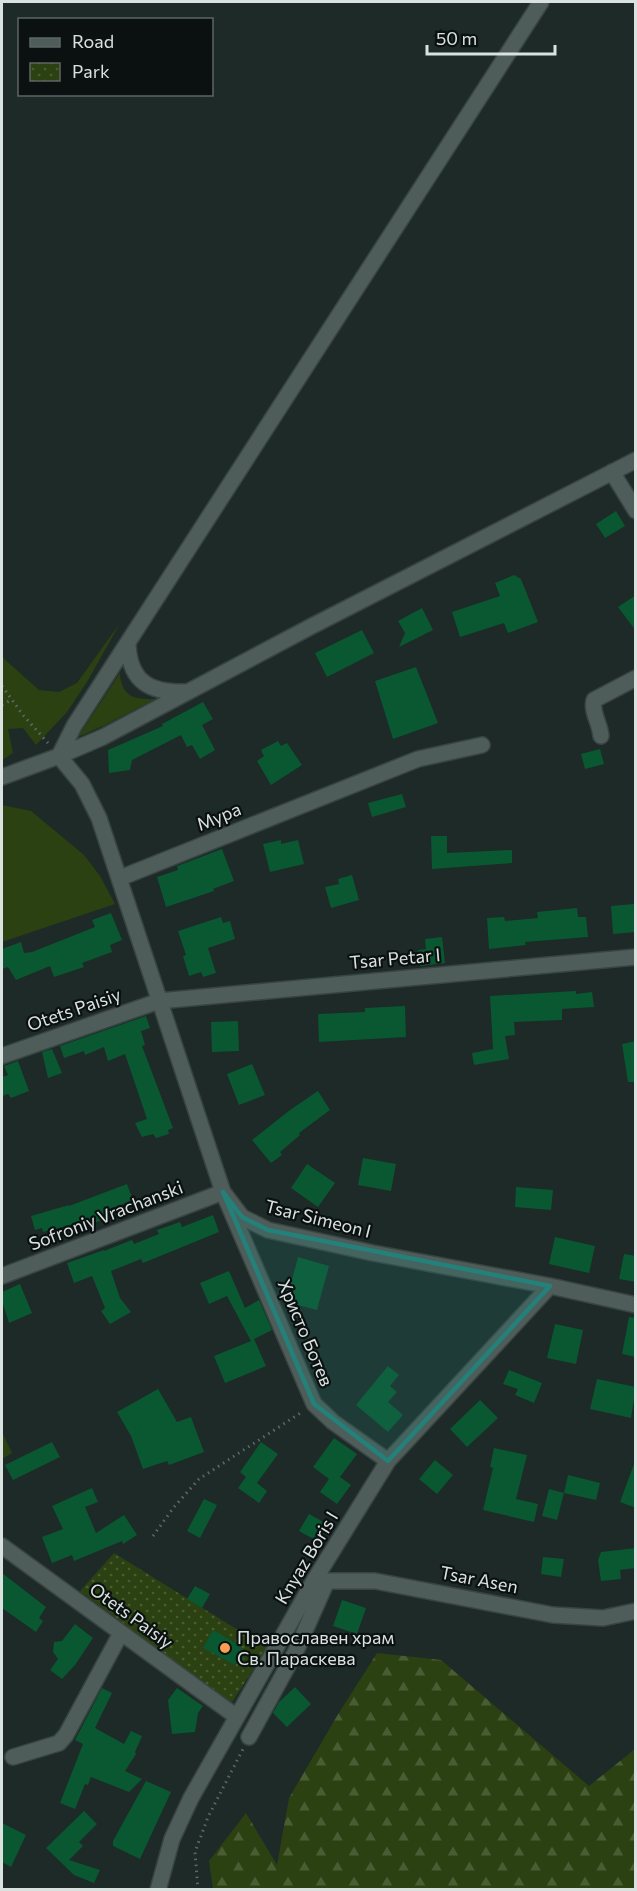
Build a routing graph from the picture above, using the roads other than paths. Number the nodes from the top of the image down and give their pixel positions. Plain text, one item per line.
1 (542, 2) edge
2 (636, 460) edge
3 (612, 472) junction
4 (636, 511) edge
5 (128, 645) junction
6 (636, 678) edge
7 (190, 692) junction
8 (601, 736) dead end
9 (482, 745) dead end
10 (59, 756) junction
11 (2, 777) edge
12 (120, 878) junction
13 (636, 957) edge
14 (159, 1001) junction
15 (2, 1056) edge
16 (223, 1192) junction
17 (2, 1276) edge
18 (550, 1286) junction
19 (636, 1305) edge
20 (388, 1461) junction
21 (2, 1546) edge
22 (321, 1580) junction
23 (636, 1611) edge
24 (121, 1633) junction
25 (237, 1717) junction
26 (249, 1737) road end
27 (13, 1757) dead end
28 (159, 1890) edge

1 - 5 street
2 - 3 street
3 - 4 street
3 - 7 street
5 - 7 street
5 - 10 street
6 - 8 street
7 - 10 street
9 - 12 street, Мура
10 - 11 street
10 - 12 street, Tsar Simeon I
12 - 14 street, Tsar Simeon I
13 - 14 street, Tsar Petar I
14 - 15 street, Otets Paisiy
14 - 16 street, Tsar Simeon I
16 - 17 street, Sofroniy Vrachanski
16 - 18 street, Tsar Simeon I
16 - 20 street, Христо Ботев
18 - 19 street, Tsar Simeon I
18 - 20 street, Knyaz Boris I
20 - 22 street, Knyaz Boris I
21 - 24 street, Otets Paisiy
22 - 23 street, Tsar Asen
22 - 25 street, Knyaz Boris I
22 - 26 street
24 - 25 street, Otets Paisiy
24 - 27 street
25 - 28 street, Knyaz Boris I

